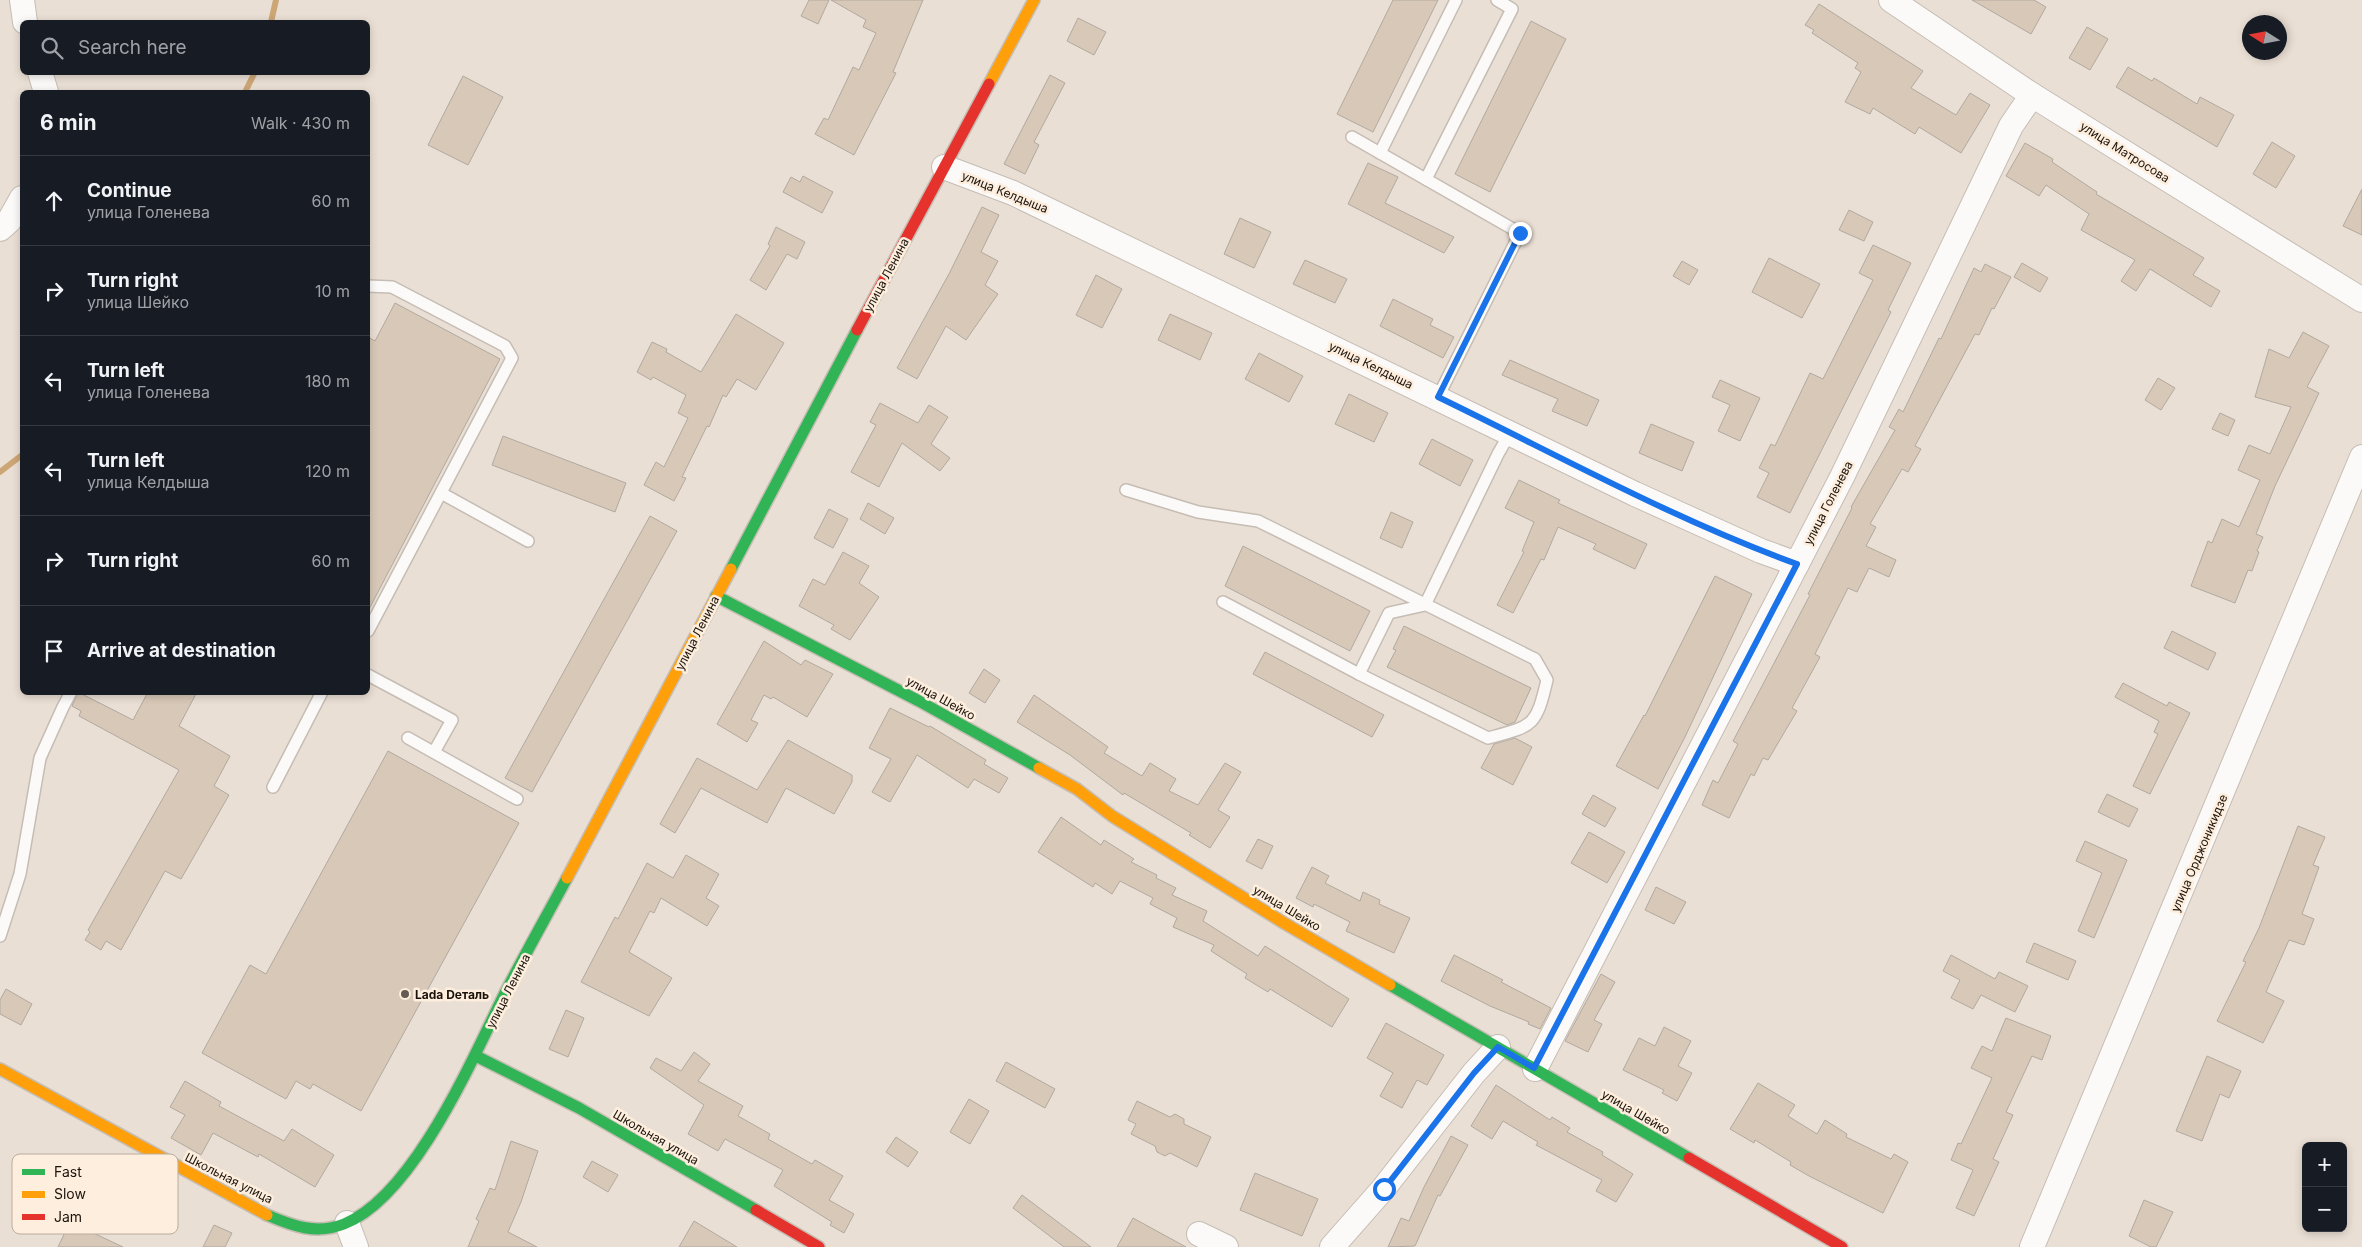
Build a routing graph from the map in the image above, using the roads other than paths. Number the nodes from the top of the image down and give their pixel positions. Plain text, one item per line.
1 (22, 0) edge
2 (1034, 0) edge
3 (1456, 0) edge
4 (1497, 0) edge
5 (1891, 0) edge
6 (26, 20) edge
7 (41, 75) edge
8 (45, 90) edge
9 (2032, 95) junction
10 (1352, 138) dead end
11 (1380, 153) junction
12 (944, 167) junction
13 (1426, 179) junction
14 (20, 202) edge
15 (0, 229) edge
16 (370, 286) edge
17 (2362, 300) edge
18 (1438, 397) junction
19 (1510, 433) junction
20 (2362, 457) edge
21 (1126, 490) dead end
22 (441, 493) junction
23 (528, 541) dead end
24 (1797, 564) junction
25 (716, 596) junction
26 (1223, 602) dead end
27 (1424, 605) junction
28 (370, 627) edge
29 (1359, 674) junction
30 (370, 676) edge
31 (69, 695) edge
32 (320, 695) edge
33 (408, 738) dead end
34 (434, 752) junction
35 (273, 786) dead end
36 (517, 799) dead end
37 (0, 936) edge
38 (1498, 1047) junction
39 (476, 1056) junction
40 (1534, 1068) junction
41 (0, 1069) edge
42 (153, 1154) edge
43 (178, 1167) edge
44 (347, 1223) junction
45 (1199, 1234) dead end
46 (356, 1247) edge
47 (819, 1247) edge
48 (1226, 1247) edge
49 (1332, 1247) edge
50 (1842, 1247) edge
51 (2032, 1247) edge

1 - 6 street
2 - 12 street, улица Ленина
3 - 11 lane
4 - 13 lane
5 - 9 street, улица Матросова
7 - 8 street
9 - 17 street, улица Матросова
9 - 24 street, улица Голенева
10 - 11 lane
11 - 13 lane
12 - 18 street, улица Келдыша
12 - 25 street, улица Ленина
13 - 18 lane
14 - 15 street
16 - 22 lane
18 - 19 street, улица Келдыша
19 - 24 street, улица Келдыша
19 - 27 lane
20 - 51 street, улица Орджоникидзе
21 - 27 lane
22 - 23 lane
22 - 28 lane
24 - 40 street, улица Голенева
25 - 38 street, улица Шейко
25 - 39 street, улица Ленина
26 - 29 lane
27 - 29 lane
27 - 29 lane
30 - 34 lane
31 - 37 lane
32 - 35 lane
33 - 34 lane
34 - 36 lane
38 - 40 street, улица Шейко
38 - 49 street
39 - 44 street, улица Ленина
39 - 47 street, Школьная улица
40 - 50 street, улица Шейко
41 - 42 street, Школьная улица
43 - 44 street, Школьная улица
44 - 46 street
45 - 48 street

